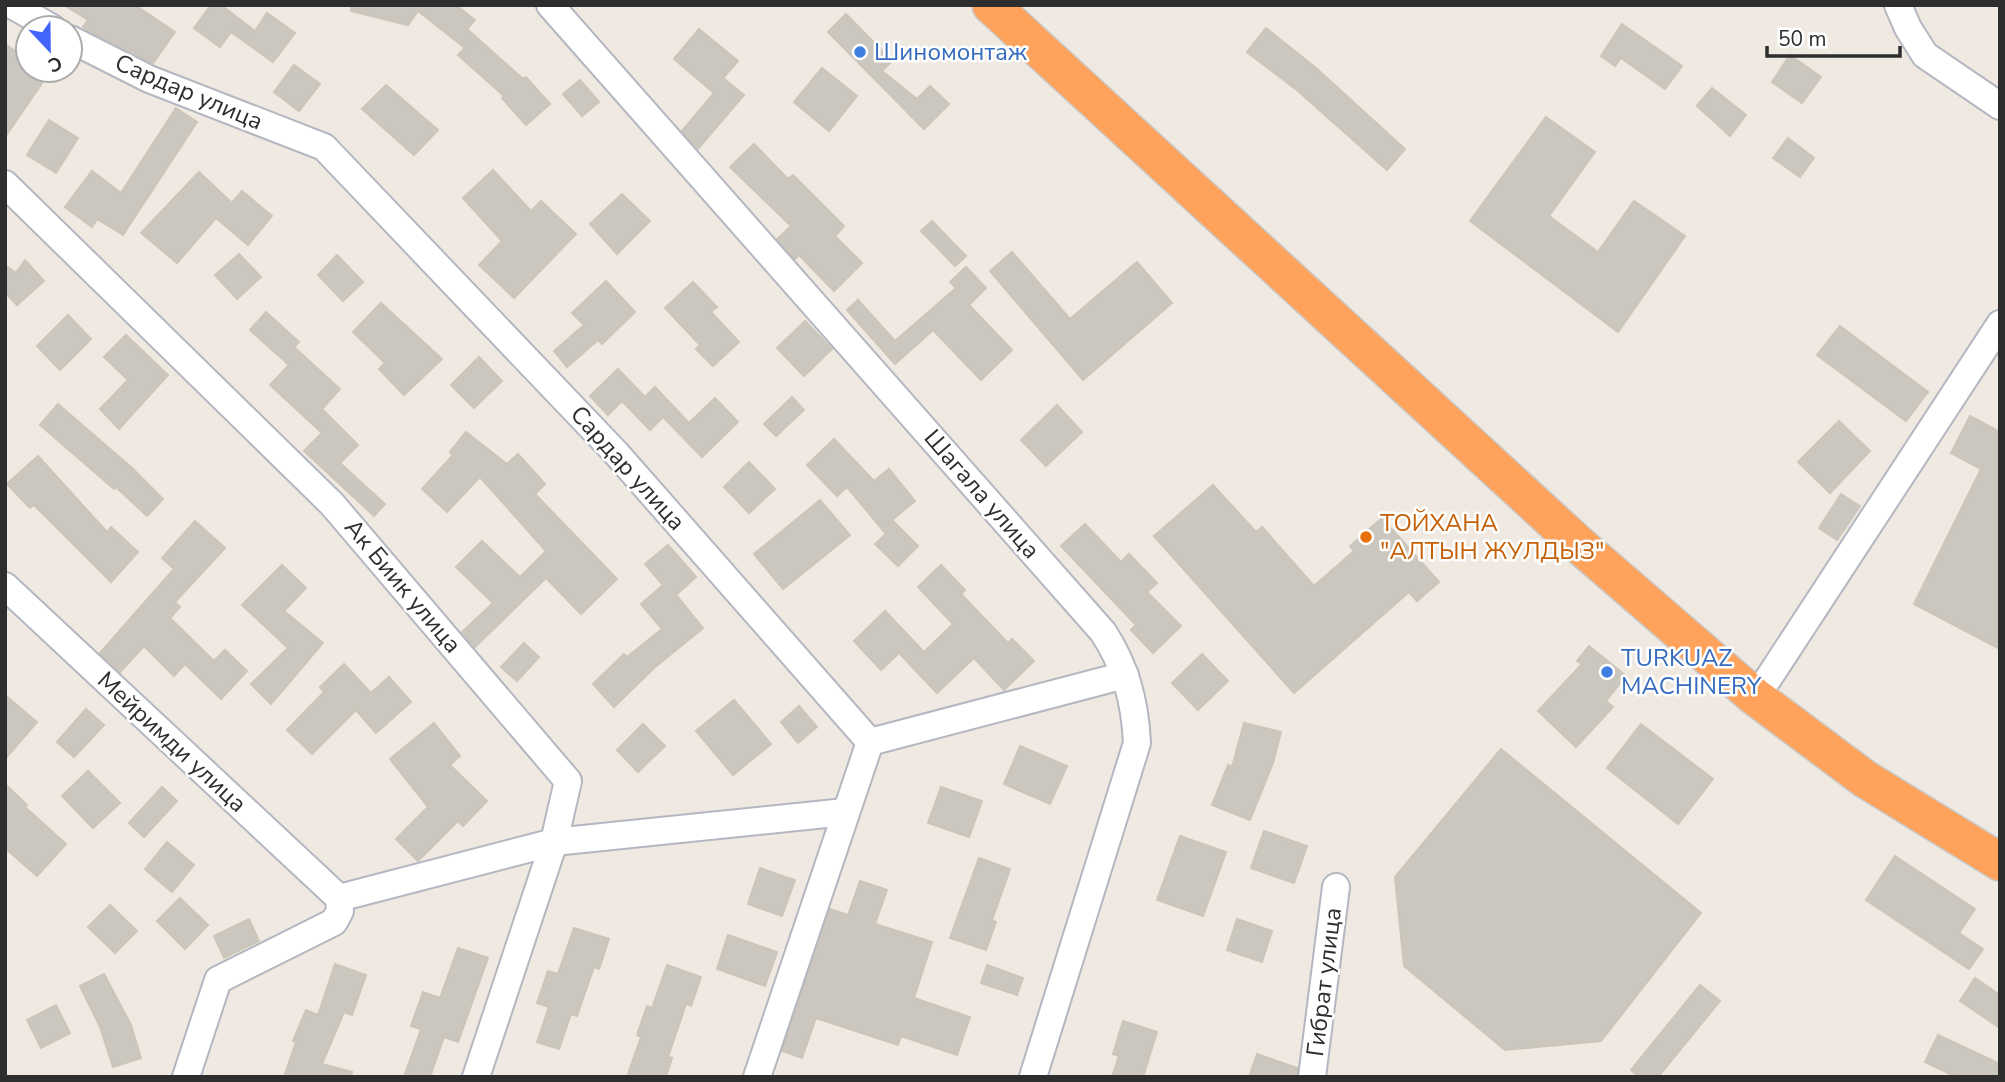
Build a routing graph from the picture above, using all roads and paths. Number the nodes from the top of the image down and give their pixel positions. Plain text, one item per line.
1 (12, 5) edge
2 (550, 5) edge
3 (991, 5) edge
4 (1023, 5) edge
5 (1898, 5) edge
6 (28, 14) edge
7 (84, 46) edge
8 (2000, 106) edge
9 (5, 184) edge
10 (2000, 324) edge
11 (5, 586) edge
12 (1125, 675) junction
13 (1768, 679) junction
14 (870, 742) junction
15 (845, 812) junction
16 (2000, 837) edge
17 (555, 842) junction
18 (2000, 862) edge
19 (1336, 887) dead end
20 (339, 898) junction
21 (186, 1077) edge
22 (476, 1077) edge
23 (757, 1077) edge
24 (1033, 1077) edge
25 (1312, 1077) edge

1 - 6 street
2 - 12 street, Шагала улица
3 - 18 highway
4 - 13 highway
5 - 8 street
7 - 14 street, Сардар улица
9 - 17 street, Ак Биик улица
10 - 13 street
11 - 20 street, Мейримди улица
12 - 14 street
12 - 24 street, Шагала улица
13 - 16 highway
14 - 15 street
15 - 17 street
15 - 23 street
17 - 20 street
17 - 22 street, Ак Биик улица
19 - 25 street, Гибрат улица
20 - 21 street

